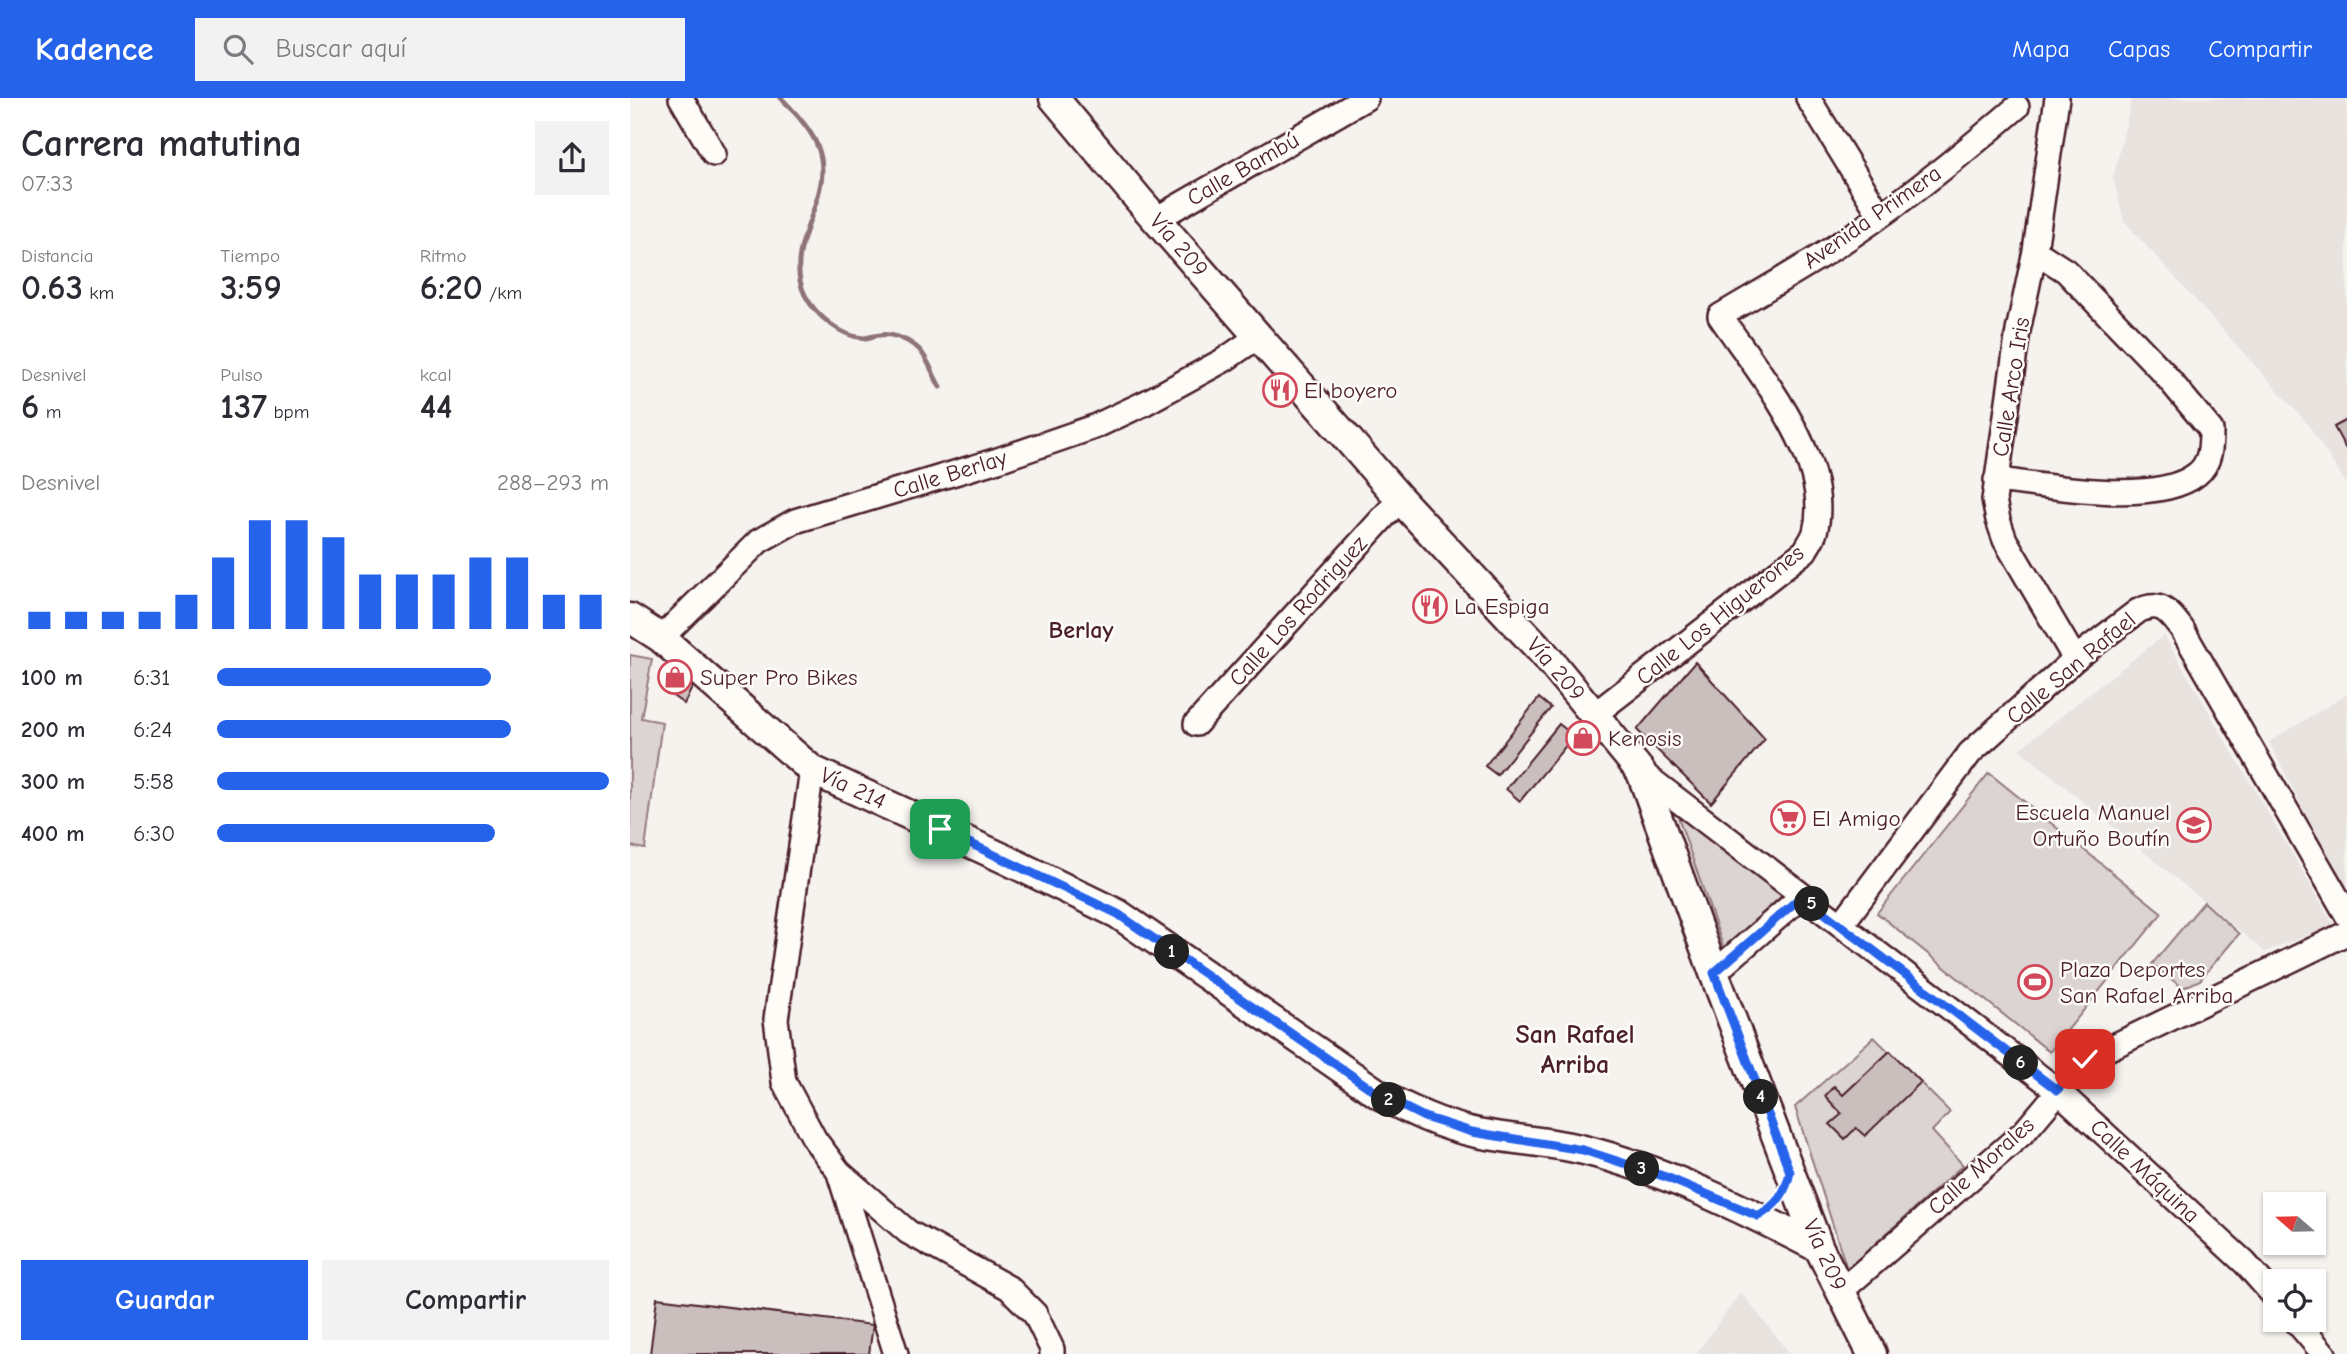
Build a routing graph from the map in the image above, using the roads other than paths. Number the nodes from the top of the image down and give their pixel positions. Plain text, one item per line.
1 (681, 98) edge
2 (1054, 98) edge
3 (1366, 98) edge
4 (1808, 98) edge
5 (2057, 98) edge
6 (2017, 107) dead end
7 (714, 155) dead end
8 (1880, 215) junction
9 (1156, 219) junction
10 (2035, 251) junction
11 (1720, 316) joint
12 (1259, 336) junction
13 (1996, 480) junction
14 (1400, 499) junction
15 (630, 618) edge
16 (661, 638) junction
17 (2075, 659) junction
18 (1595, 714) junction
19 (1196, 724) dead end
20 (812, 770) junction
21 (1641, 772) junction
22 (1802, 896) junction
23 (2347, 915) edge
24 (1841, 925) junction
25 (2347, 933) edge
26 (1714, 973) junction
27 (2057, 1090) junction
28 (839, 1172) junction
29 (1790, 1172) junction
30 (1758, 1216) junction
31 (1819, 1248) junction
32 (2263, 1283) edge
33 (1841, 1291) junction
34 (2305, 1332) edge
35 (896, 1354) edge
36 (1052, 1354) edge
37 (1872, 1354) edge
38 (2324, 1354) edge

1 - 7 street
2 - 9 main road, Vía 209
3 - 9 street, Calle Bambú
4 - 8 street
5 - 10 street, Calle Arco Iris
6 - 8 street, Avenida Primera
8 - 11 street, Avenida Primera
9 - 12 main road, Vía 209
10 - 13 street, Calle Arco Iris
10 - 13 street
11 - 18 street, Calle Los Higuerones
12 - 14 main road, Vía 209
12 - 16 street, Calle Berlay
13 - 17 street, Calle Arco Iris
14 - 18 main road, Vía 209
14 - 19 street, Calle Los Rodriguez
15 - 16 main road, Vía 214
16 - 20 main road, Vía 214
17 - 23 street, Calle San Rafael
17 - 24 street, Calle San Rafael
18 - 21 main road, Vía 209
20 - 28 street
20 - 30 main road, Vía 214
21 - 22 street, Calle Máquina
21 - 26 main road, Vía 209
22 - 24 street, Calle Máquina
22 - 26 street
24 - 27 street, Calle Máquina
25 - 27 street, Calle Morales
26 - 29 main road, Vía 209
27 - 32 street, Calle Máquina
27 - 33 street, Calle Morales
28 - 35 street
28 - 36 street
29 - 30 main road
29 - 31 main road, Vía 209
30 - 31 main road, Vía 214
31 - 33 main road, Vía 209
33 - 37 main road, Vía 209
34 - 38 street

